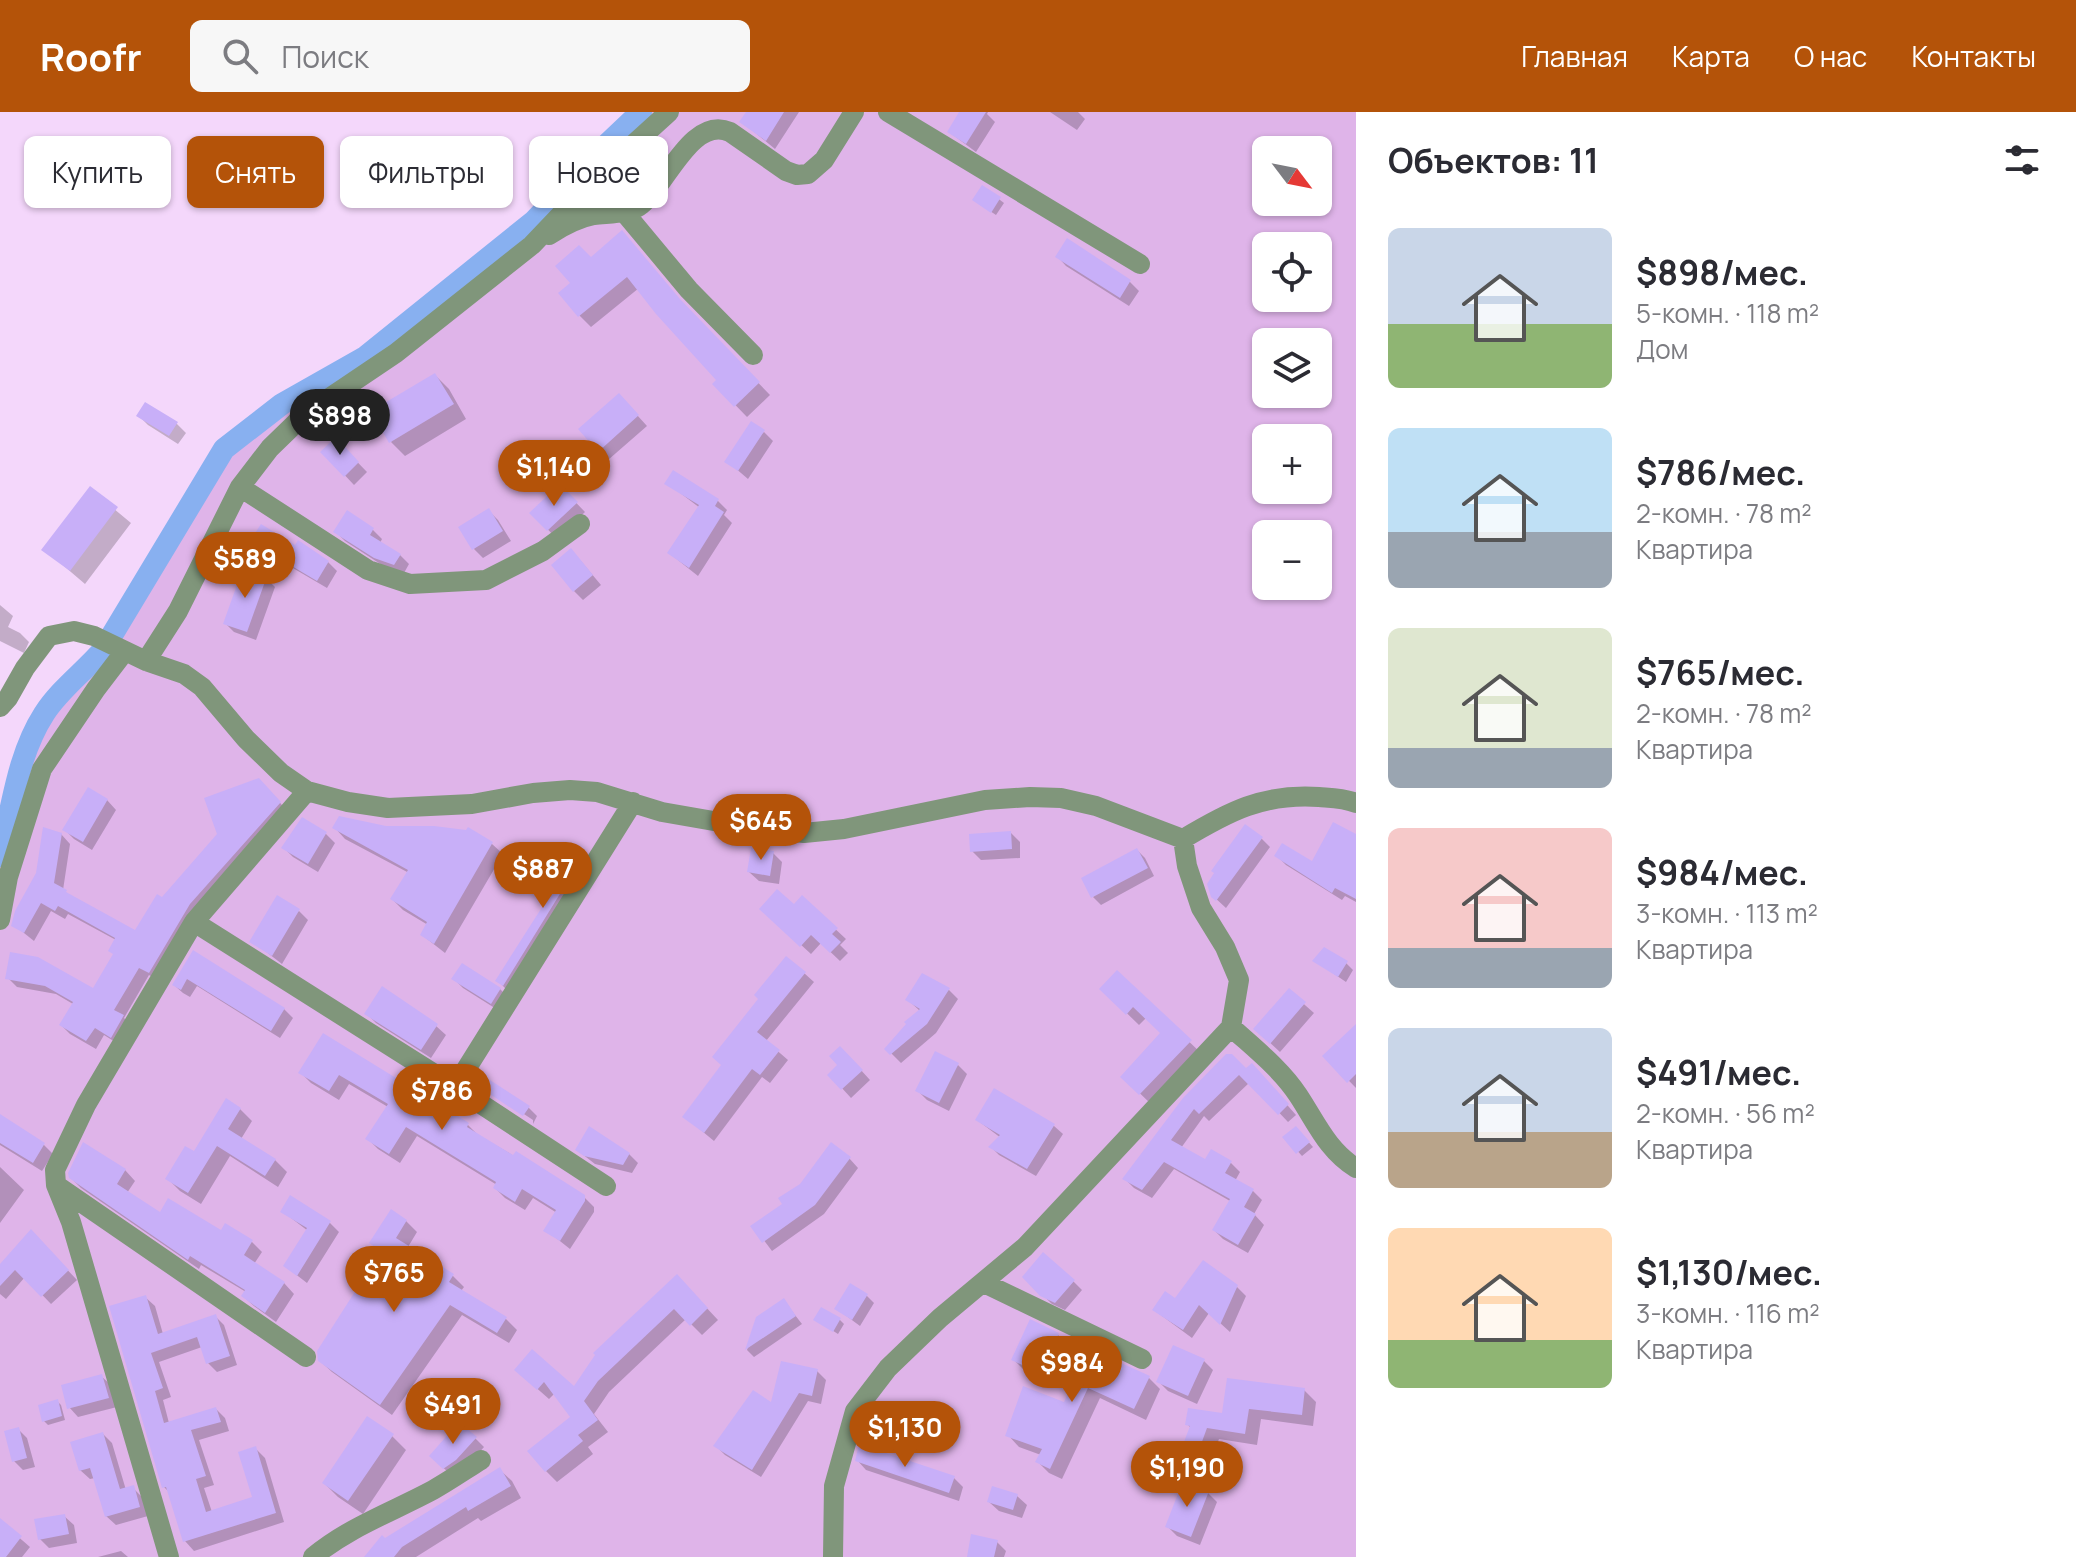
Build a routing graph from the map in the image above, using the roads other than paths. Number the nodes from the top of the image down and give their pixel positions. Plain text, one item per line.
1 (669, 112) edge
2 (854, 112) edge
3 (888, 112) edge
4 (624, 212) junction
5 (532, 245) junction
6 (1140, 264) dead end
7 (753, 355) dead end
8 (240, 487) junction
9 (580, 524) dead end
10 (119, 649) junction
11 (146, 661) junction
12 (0, 707) edge
13 (307, 791) junction
14 (633, 802) junction
15 (1356, 803) edge
16 (1183, 839) junction
17 (0, 920) edge
18 (194, 922) junction
19 (1231, 1027) junction
20 (455, 1087) junction
21 (1356, 1168) edge
22 (56, 1185) junction
23 (606, 1186) dead end
24 (984, 1283) junction
25 (306, 1357) dead end
26 (1142, 1359) dead end
27 (481, 1460) dead end
28 (169, 1557) edge
29 (313, 1557) edge
30 (833, 1557) edge

1 - 5 street
2 - 4 street
3 - 6 street
4 - 5 street
4 - 7 street
5 - 8 street
8 - 9 street
8 - 11 street
10 - 11 street
10 - 12 street
10 - 17 street
11 - 13 street
13 - 14 street
13 - 18 street
14 - 16 street
14 - 20 street
15 - 16 street
16 - 19 street
18 - 20 street
18 - 22 street
19 - 21 street
19 - 24 street
20 - 23 street
22 - 25 street
22 - 28 street
24 - 26 street
24 - 30 street
27 - 29 street

